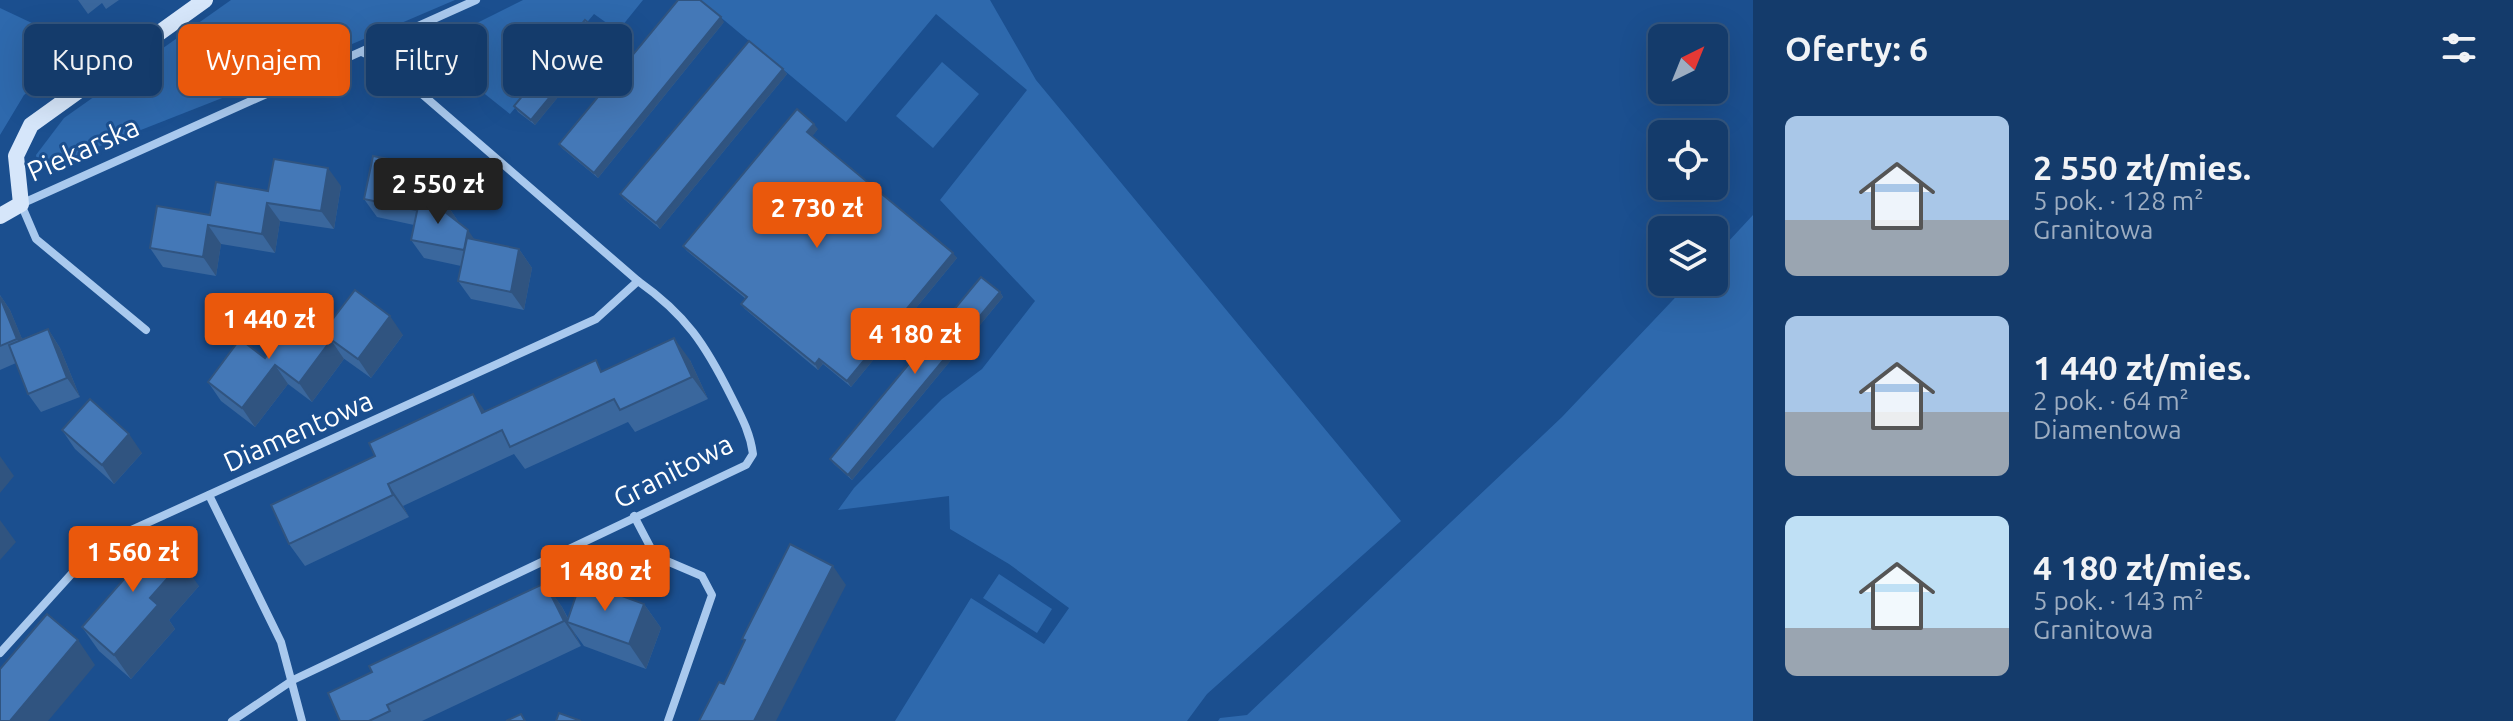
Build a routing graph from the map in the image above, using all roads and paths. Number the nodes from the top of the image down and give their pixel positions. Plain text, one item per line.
1 (205, 0) edge
2 (476, 0) edge
3 (362, 52) junction
4 (21, 204) junction
5 (0, 216) edge
6 (638, 281) junction
7 (146, 330) dead end
8 (209, 495) junction
9 (634, 516) junction
10 (0, 653) edge
11 (293, 680) junction
12 (232, 721) edge
13 (302, 721) edge
14 (668, 721) edge

1 - 4 street
2 - 3 street, Piekarska
3 - 4 street, Piekarska
3 - 6 street, Granitowa
4 - 5 street, Piekarska
4 - 7 street
6 - 8 street, Diamentowa
6 - 9 street, Granitowa
8 - 10 street, Diamentowa
8 - 11 street
9 - 11 street, Granitowa
9 - 14 street
11 - 12 street, Granitowa
11 - 13 street

